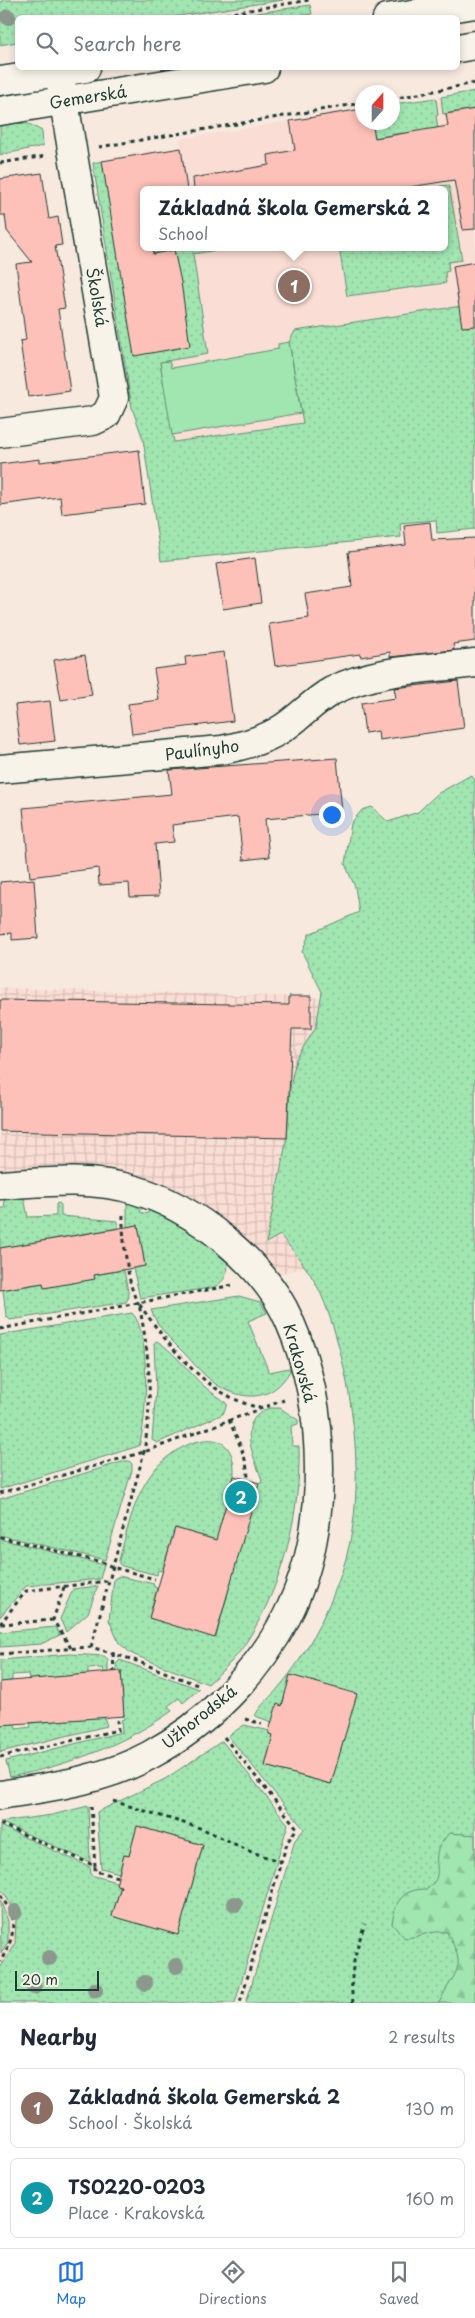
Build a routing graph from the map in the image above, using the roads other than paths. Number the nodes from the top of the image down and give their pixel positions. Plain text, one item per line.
1 (475, 4) edge
2 (406, 15) edge
3 (475, 45) edge
4 (460, 48) edge
5 (72, 70) edge
6 (252, 70) edge
7 (59, 72) junction
8 (0, 81) edge
9 (64, 101) junction
10 (0, 111) edge
11 (0, 433) edge
12 (475, 663) edge
13 (0, 769) edge
14 (0, 1185) edge
15 (269, 1649) joint
16 (0, 1795) edge

1 - 2 street
3 - 4 street
5 - 7 street, Gemerská
6 - 9 street, Gemerská
7 - 8 street, Gemerská
7 - 9 street, Školská
9 - 10 street, Gemerská
9 - 11 street, Školská
12 - 13 street, Paulínyho
14 - 15 street, Krakovská
15 - 16 street, Užhorodská

